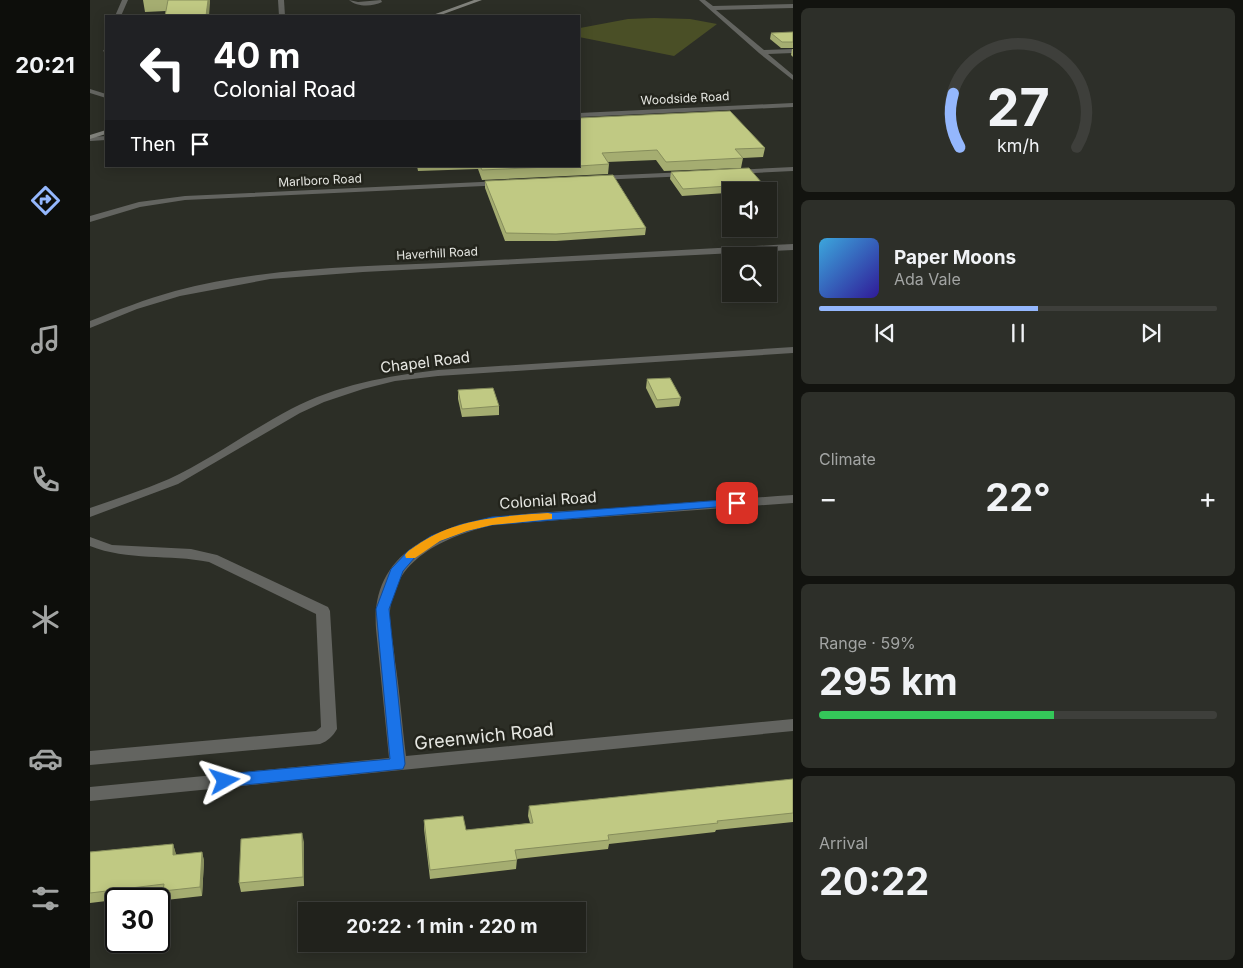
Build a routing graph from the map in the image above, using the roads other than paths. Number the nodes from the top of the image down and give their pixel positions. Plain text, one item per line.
1 (125, 0) edge
2 (281, 0) edge
3 (352, 0) edge
4 (378, 0) edge
5 (479, 0) edge
6 (702, 0) edge
7 (793, 6) edge
8 (712, 8) junction
9 (118, 15) edge
10 (282, 15) edge
11 (436, 15) edge
12 (793, 51) edge
13 (761, 52) junction
14 (793, 78) edge
15 (90, 91) edge
16 (105, 96) edge
17 (793, 105) edge
18 (580, 115) edge
19 (105, 132) edge
20 (90, 138) edge
21 (105, 138) edge
22 (793, 169) edge
23 (720, 172) edge
24 (701, 173) edge
25 (592, 178) edge
26 (512, 182) edge
27 (90, 219) edge
28 (793, 247) edge
29 (90, 325) edge
30 (793, 350) edge
31 (793, 499) edge
32 (90, 513) edge
33 (90, 541) edge
34 (793, 725) edge
35 (90, 758) edge
36 (398, 764) junction
37 (90, 794) edge

1 - 9 street
2 - 10 street
3 - 4 street
5 - 11 street
6 - 8 street
7 - 8 street
8 - 13 street
12 - 13 street
13 - 14 street
15 - 16 street
17 - 18 street, Woodside Road
19 - 20 street
20 - 21 street
22 - 23 street
24 - 25 street
26 - 27 street, Marlboro Road
28 - 29 street, Haverhill Road
30 - 32 street, Chapel Road
31 - 36 street, Colonial Road
33 - 35 street
34 - 36 street, Greenwich Road
36 - 37 street, Greenwich Road

